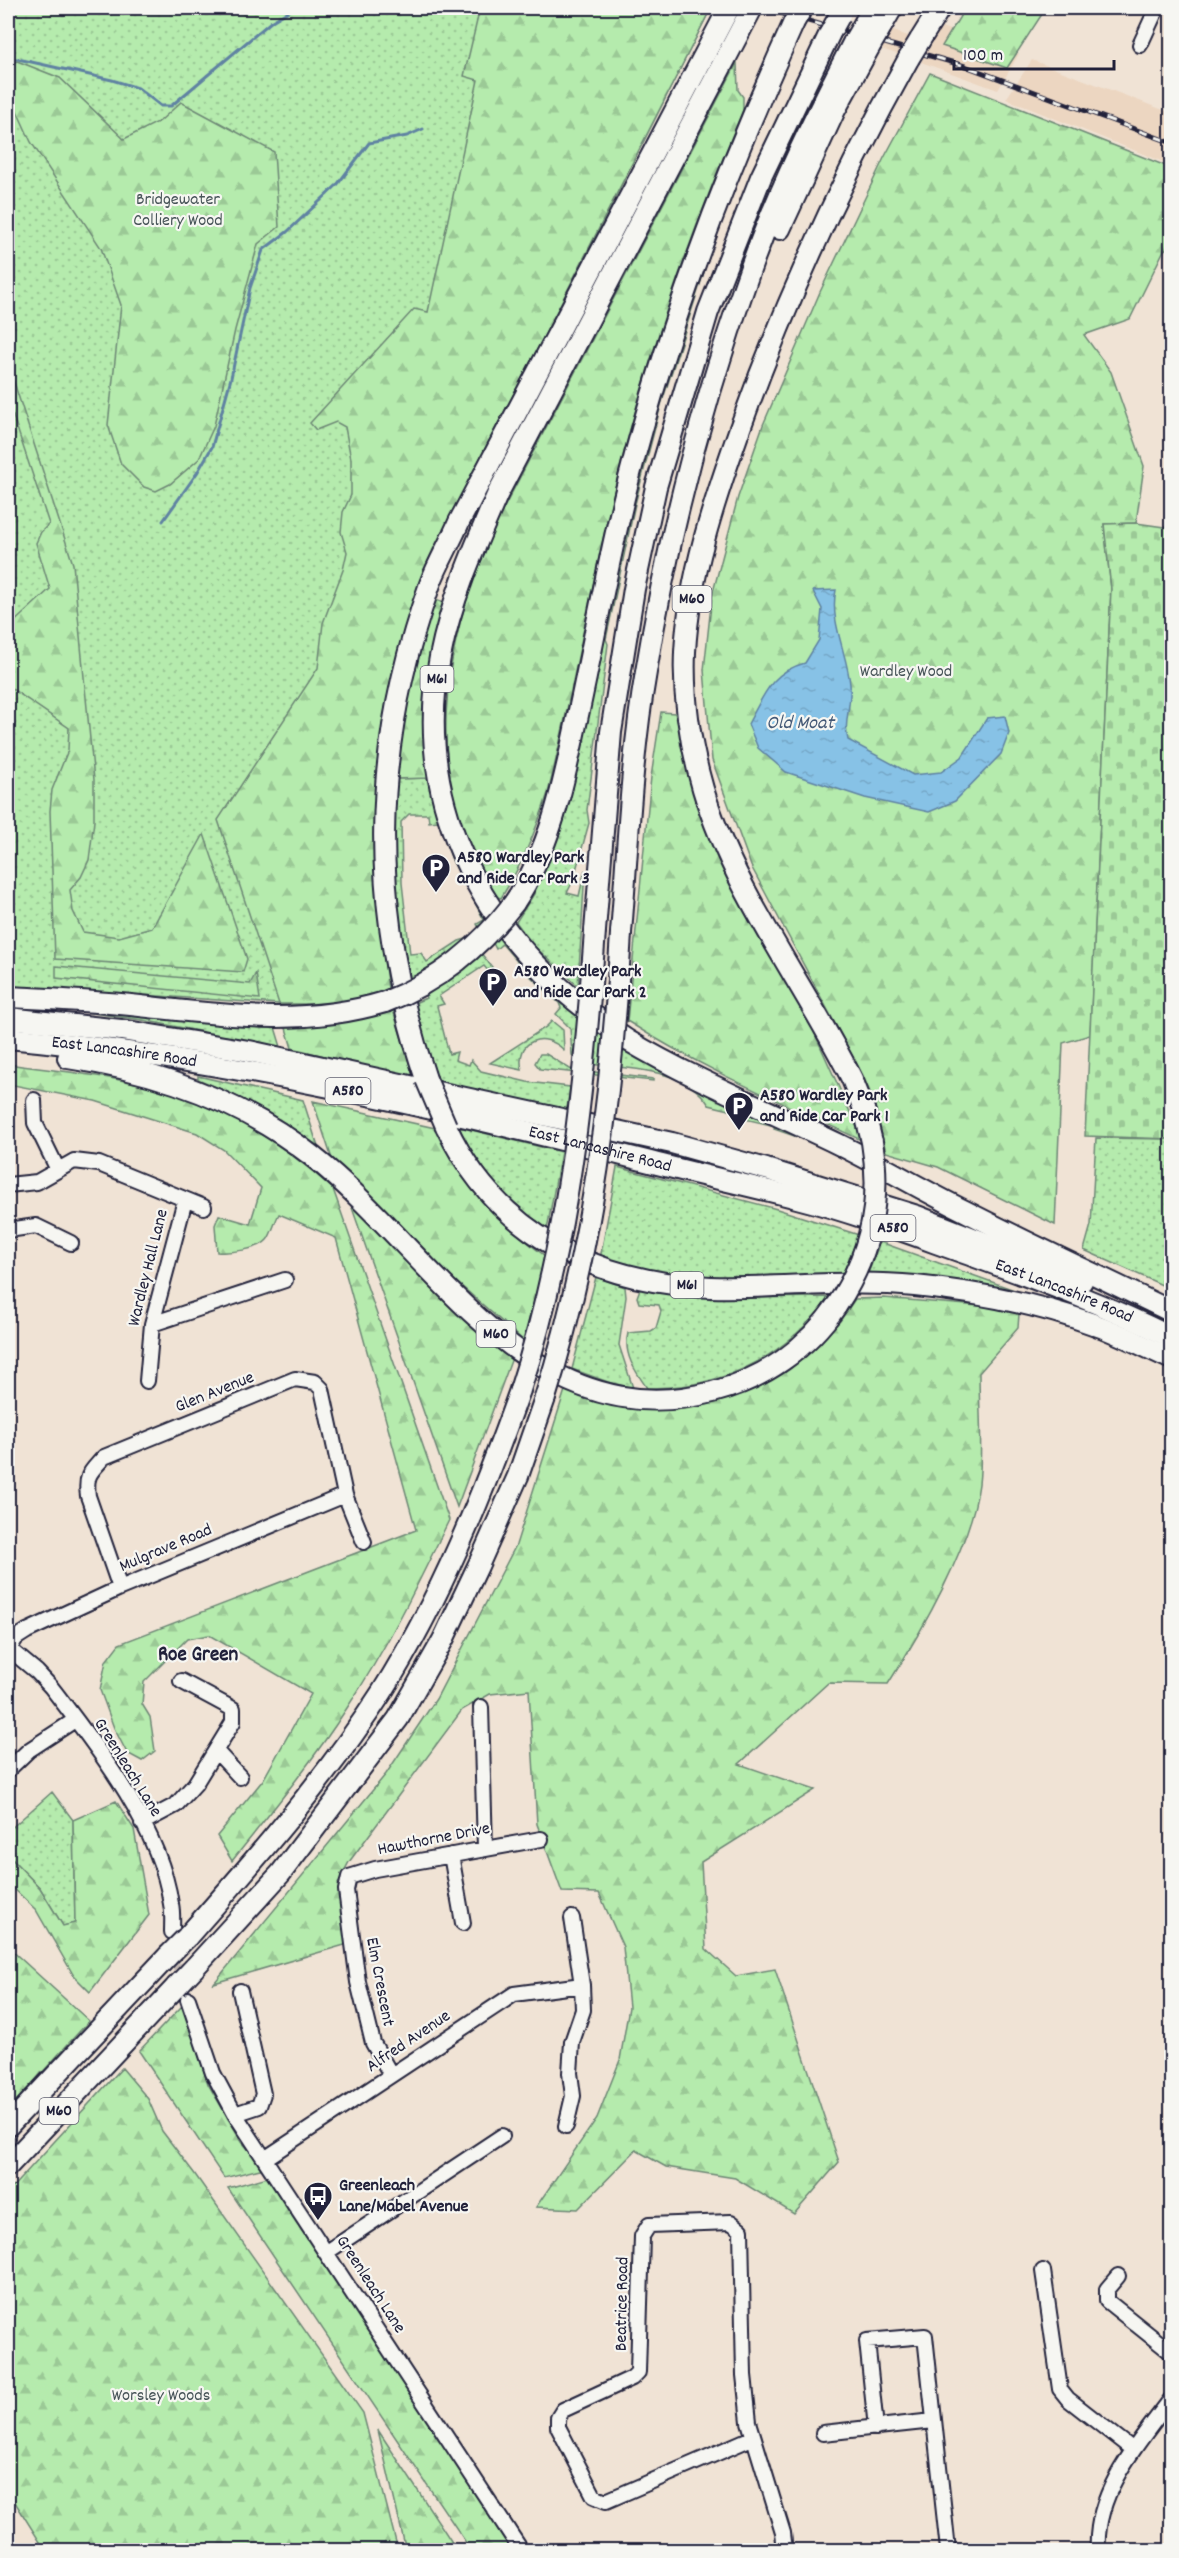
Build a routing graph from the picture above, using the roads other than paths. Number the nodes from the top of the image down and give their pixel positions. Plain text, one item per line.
1 (729, 8) edge
2 (892, 8) edge
3 (940, 8) edge
4 (1157, 8) edge
5 (751, 9) edge
6 (842, 11) edge
7 (798, 15) edge
8 (873, 19) edge
9 (1140, 45) dead end
10 (8, 997) edge
11 (8, 1018) edge
12 (8, 1038) edge
13 (8, 1049) edge
14 (34, 1100) dead end
15 (58, 1170) junction
16 (904, 1179) joint
17 (8, 1185) edge
18 (185, 1200) junction
19 (886, 1206) junction
20 (204, 1207) dead end
21 (964, 1211) junction
22 (8, 1230) edge
23 (71, 1243) dead end
24 (285, 1280) dead end
25 (1172, 1312) edge
26 (1172, 1317) edge
27 (152, 1324) junction
28 (1172, 1338) edge
29 (1172, 1359) edge
30 (147, 1381) dead end
31 (345, 1495) junction
32 (364, 1542) dead end
33 (120, 1588) junction
34 (8, 1648) edge
35 (181, 1681) dead end
36 (481, 1707) dead end
37 (75, 1720) junction
38 (216, 1751) junction
39 (8, 1770) edge
40 (240, 1778) dead end
41 (142, 1823) junction
42 (541, 1839) dead end
43 (485, 1848) junction
44 (451, 1855) junction
45 (346, 1890) joint
46 (572, 1918) dead end
47 (463, 1923) dead end
48 (179, 1935) junction
49 (582, 1985) junction
50 (240, 1991) dead end
51 (182, 1993) junction
52 (391, 2075) junction
53 (235, 2114) junction
54 (8, 2126) edge
55 (566, 2126) dead end
56 (502, 2136) dead end
57 (266, 2158) junction
58 (8, 2166) edge
59 (327, 2252) junction
60 (1118, 2276) dead end
61 (1042, 2280) dead end
62 (1172, 2353) edge
63 (1172, 2398) edge
64 (933, 2421) junction
65 (876, 2428) junction
66 (823, 2433) dead end
67 (752, 2438) junction
68 (1132, 2449) junction
69 (521, 2550) edge
70 (785, 2550) edge
71 (948, 2550) edge
72 (1098, 2550) edge

1 - 29 highway, M61, bridge
2 - 8 highway, M60
3 - 13 highway, M60, bridge
4 - 9 street
5 - 16 highway, M61
6 - 48 highway, M60, bridge
7 - 10 highway, bridge
8 - 51 highway, M60, bridge
11 - 19 highway, East Lancashire Road / A580
12 - 28 highway, East Lancashire Road / A580
14 - 15 street
15 - 17 street, Wardley Hall Lane
15 - 18 street, Wardley Hall Lane
16 - 21 highway, A580
18 - 20 street, Wardley Hall Lane
18 - 27 street, Wardley Hall Lane
19 - 21 highway
19 - 26 highway, East Lancashire Road / A580
21 - 25 highway, A580
22 - 23 street
24 - 27 street
27 - 30 street, Wardley Hall Lane
31 - 32 street, Glen Avenue
31 - 33 street, Mulgrave Road
31 - 33 street, Glen Avenue
33 - 34 street, Mulgrave Road
34 - 37 street, Greenleach Lane
35 - 38 street
36 - 43 street
37 - 39 street
37 - 41 street, Greenleach Lane
38 - 40 street
38 - 41 street
41 - 48 street, Greenleach Lane
42 - 43 street, Hawthorne Drive
43 - 44 street, Hawthorne Drive
44 - 45 street, Hawthorne Drive
44 - 47 street
45 - 52 street, Elm Crescent
46 - 49 street
48 - 54 highway, M60, bridge
49 - 52 street, Alfred Avenue
49 - 55 street
50 - 53 street
51 - 53 street, Greenleach Lane
51 - 58 highway, M60
52 - 57 street, Alfred Avenue
53 - 57 street, Greenleach Lane
56 - 59 street
57 - 59 street, Greenleach Lane
59 - 69 street, Greenleach Lane
60 - 62 street
61 - 68 street
63 - 68 street
64 - 65 street
64 - 65 street
64 - 71 street
65 - 66 street
67 - 67 street, Beatrice Road
67 - 70 street, Beatrice Road
68 - 72 street

